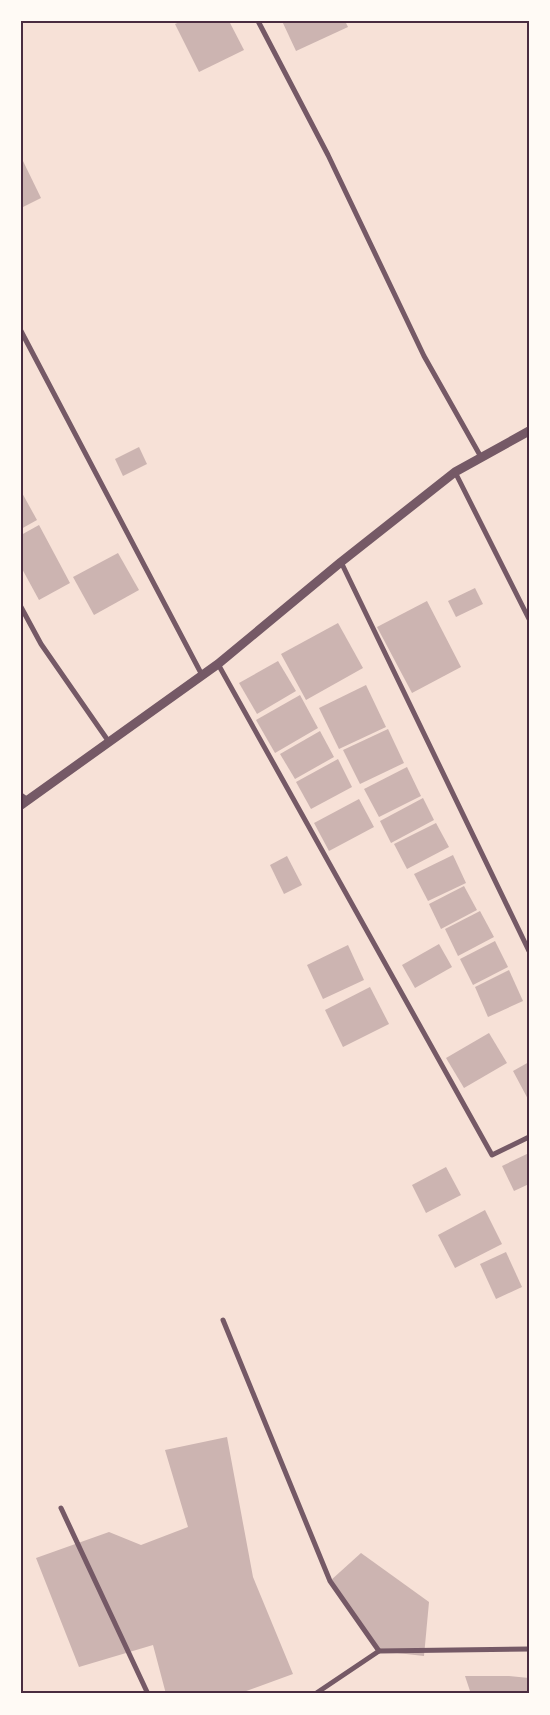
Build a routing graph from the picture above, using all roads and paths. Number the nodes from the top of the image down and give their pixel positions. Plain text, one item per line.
1 (258, 21) edge
2 (21, 331) edge
3 (529, 431) edge
4 (481, 457) junction
5 (455, 472) junction
6 (341, 562) junction
7 (21, 607) edge
8 (529, 619) edge
9 (218, 664) junction
10 (202, 675) junction
11 (109, 742) junction
12 (24, 800) edge
13 (529, 951) edge
14 (529, 1137) edge
15 (223, 1320) dead end
16 (62, 1508) dead end
17 (529, 1649) edge
18 (379, 1651) junction
19 (148, 1694) edge
20 (315, 1694) edge

1 - 4 street
2 - 10 street
3 - 4 street
4 - 5 street
5 - 6 street
5 - 8 street
6 - 9 street
6 - 13 street
7 - 11 street
9 - 10 street
9 - 14 street
10 - 11 street
11 - 12 street
15 - 18 street
16 - 19 street
17 - 18 street
18 - 20 street

